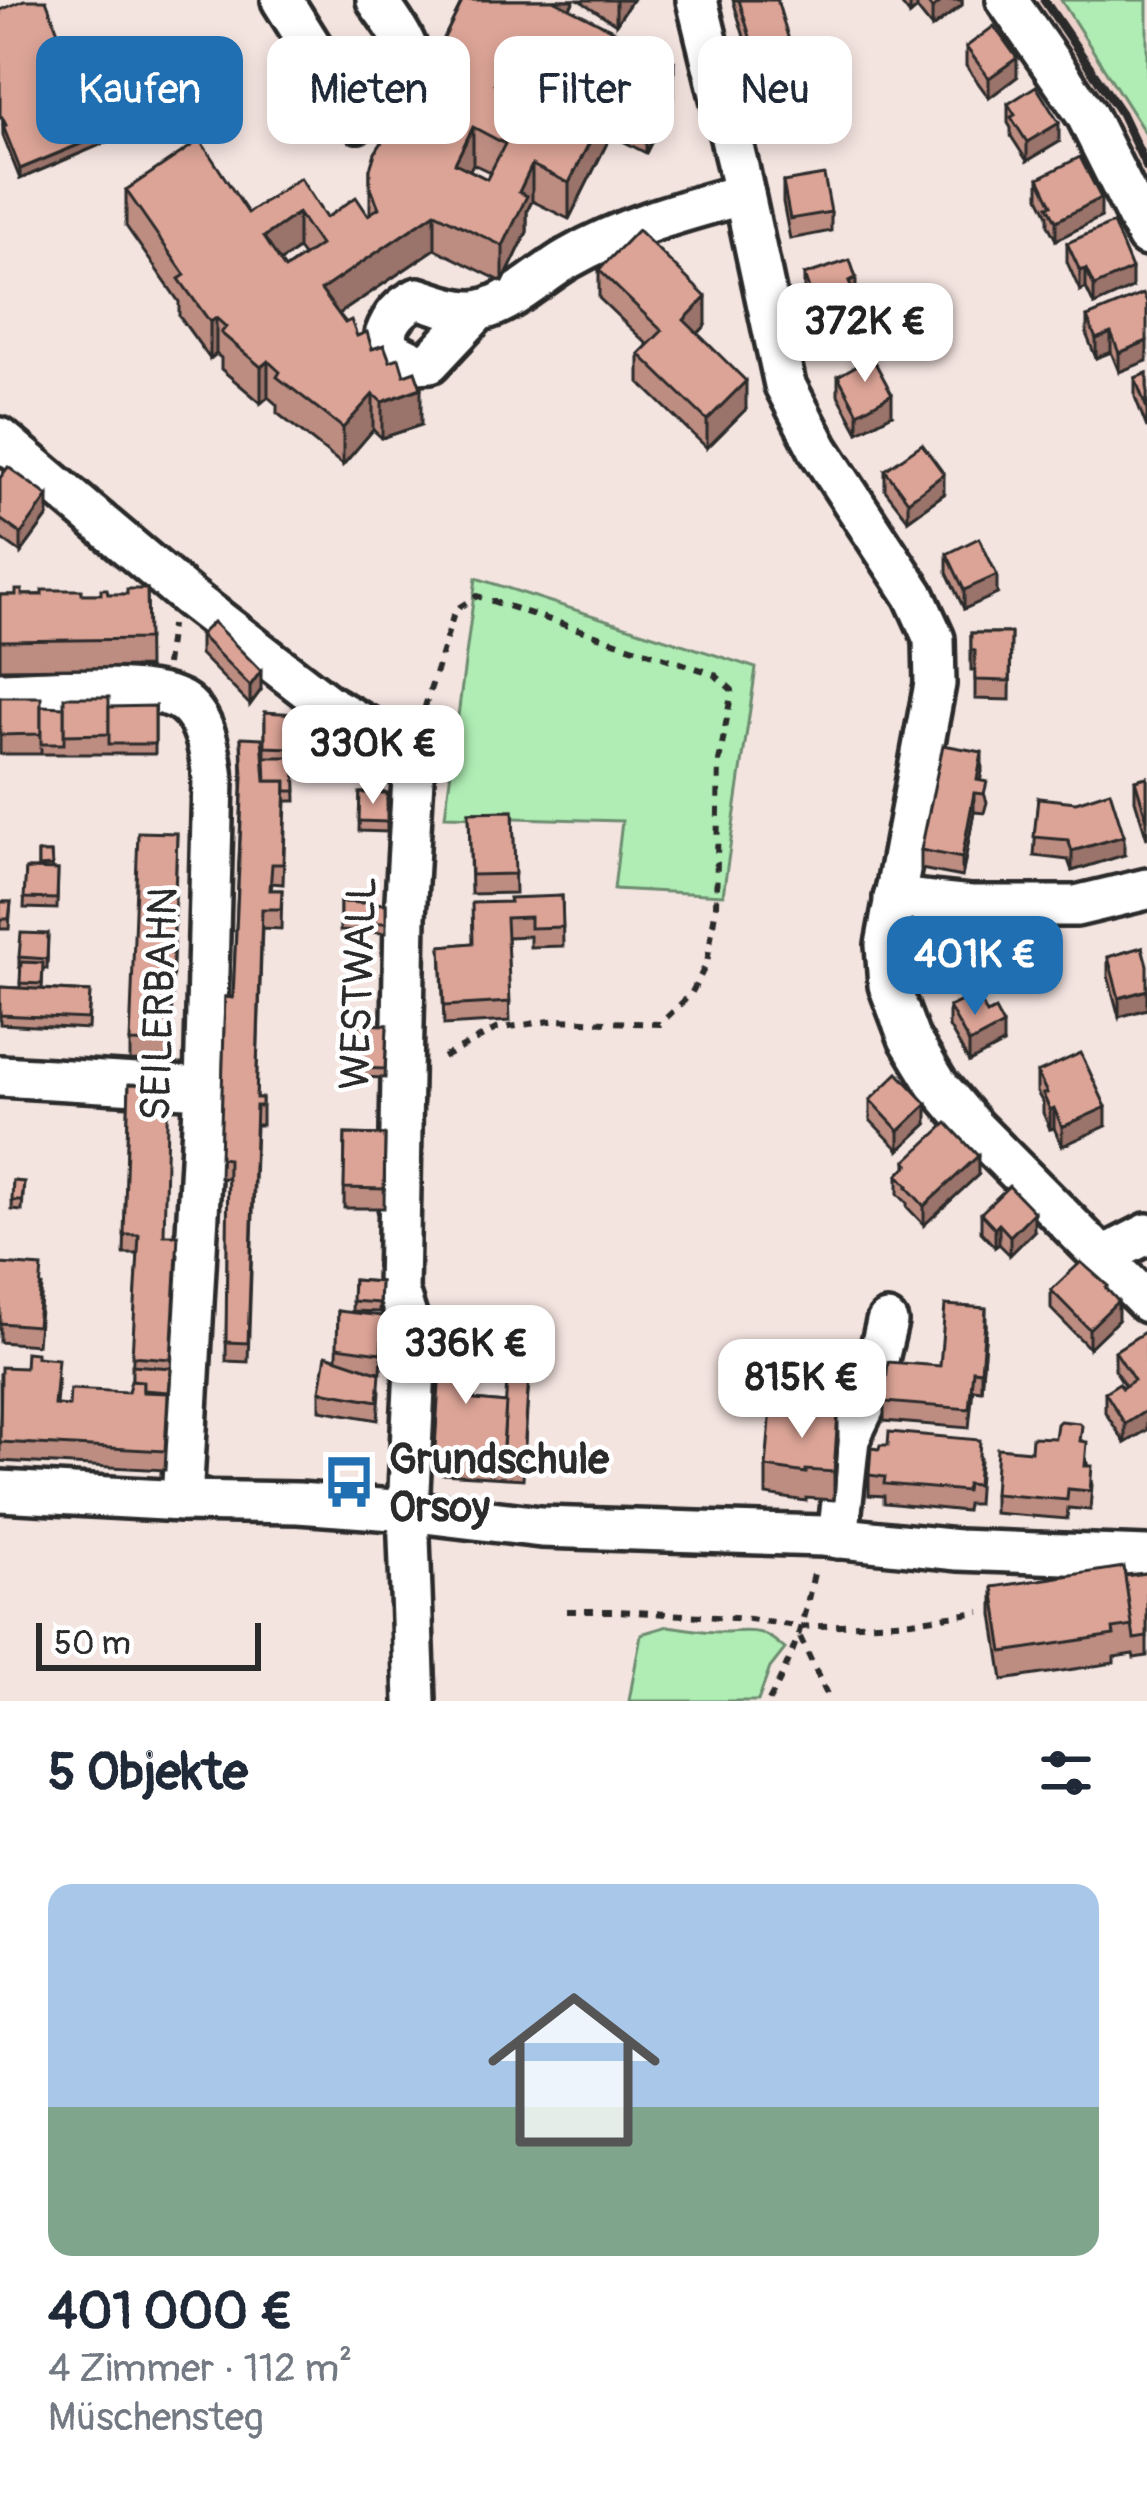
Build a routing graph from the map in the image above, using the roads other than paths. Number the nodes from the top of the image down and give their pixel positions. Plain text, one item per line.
1 (282, 0) edge
2 (377, 0) edge
3 (698, 0) edge
4 (1007, 0) edge
5 (744, 194) junction
6 (1147, 236) edge
7 (478, 311) dead end
8 (0, 438) edge
9 (0, 692) edge
10 (1147, 890) edge
11 (894, 898) junction
12 (0, 1076) edge
13 (205, 1088) junction
14 (1147, 1234) edge
15 (1102, 1257) junction
16 (1147, 1302) edge
17 (887, 1322) dead end
18 (0, 1491) edge
19 (182, 1502) junction
20 (408, 1510) junction
21 (830, 1537) junction
22 (1147, 1557) edge
23 (416, 1701) edge

1 - 2 street
3 - 5 street
4 - 6 street
5 - 7 street
5 - 11 street
8 - 20 street, WESTWALL
9 - 13 street, SEILERBAHN
10 - 11 street
11 - 15 street
12 - 13 street
13 - 19 street, SEILERBAHN
14 - 15 street
15 - 16 street
17 - 21 street
18 - 19 street
19 - 20 street
20 - 21 street
20 - 23 street, WESTWALL
21 - 22 street

